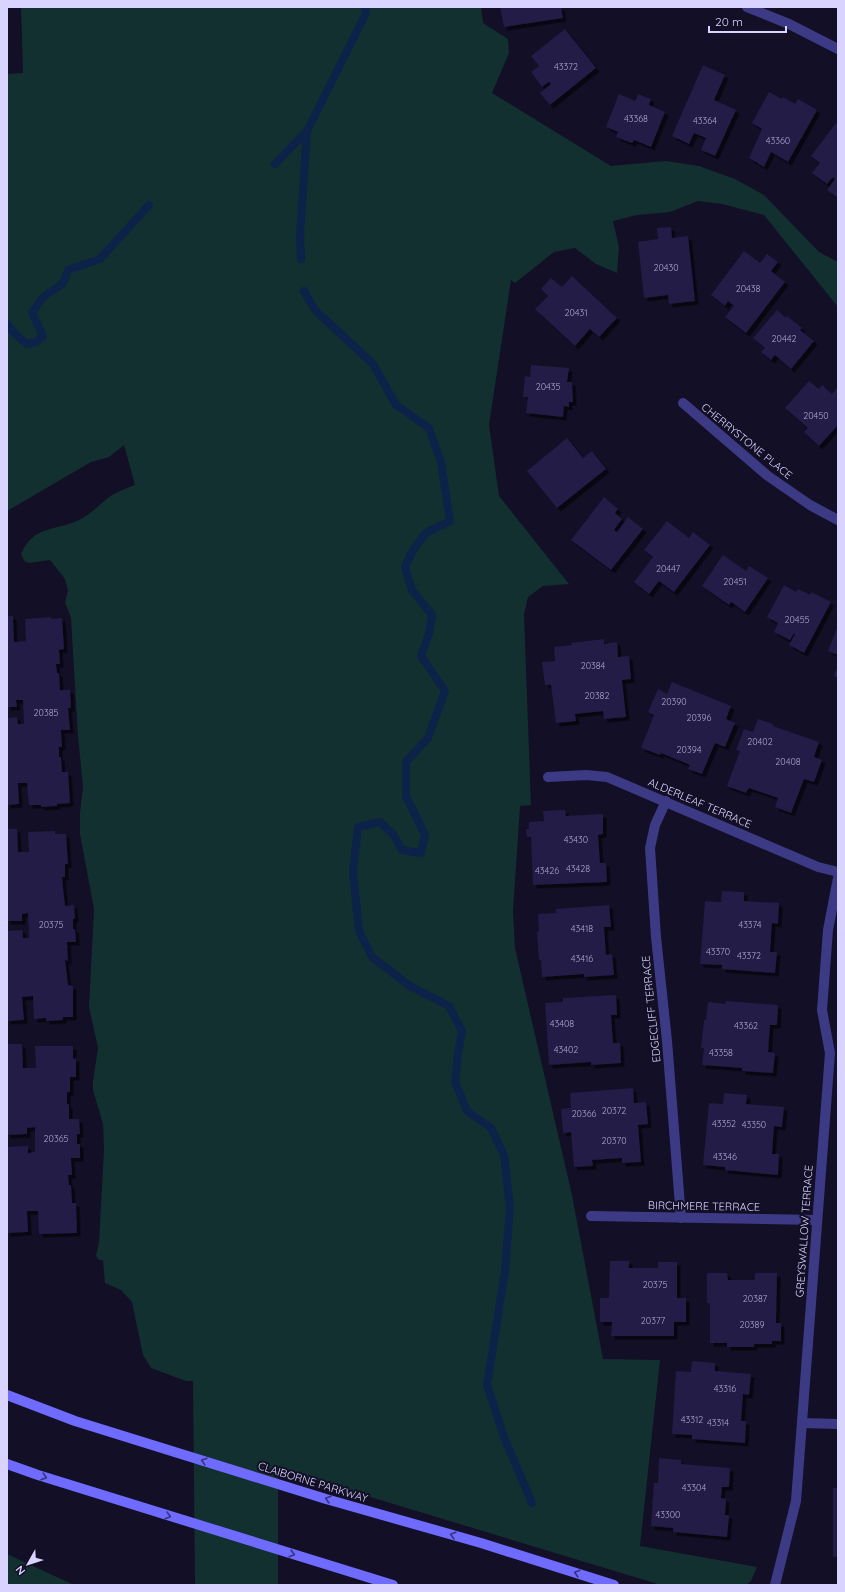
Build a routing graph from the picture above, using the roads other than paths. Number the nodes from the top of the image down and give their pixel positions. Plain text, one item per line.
1 (747, 7) edge
2 (838, 49) edge
3 (683, 403) dead end
4 (838, 520) edge
5 (548, 777) dead end
6 (666, 801) junction
7 (838, 872) edge
8 (838, 878) edge
9 (591, 1216) dead end
10 (680, 1218) junction
11 (817, 1220) junction
12 (7, 1395) edge
13 (802, 1423) junction
14 (838, 1424) edge
15 (7, 1464) edge
16 (393, 1585) edge
17 (614, 1585) edge
18 (775, 1585) edge

1 - 2 street
3 - 4 street, CHERRYSTONE PLACE
5 - 6 street, ALDERLEAF TERRACE
6 - 7 street, ALDERLEAF TERRACE
6 - 10 street, EDGECLIFF TERRACE
8 - 11 street, GREYSWALLOW TERRACE
9 - 10 street, BIRCHMERE TERRACE
10 - 11 street, BIRCHMERE TERRACE
11 - 13 street, GREYSWALLOW TERRACE
17 -> 12 main road, CLAIBORNE PARKWAY
13 - 14 street
13 - 18 street, GREYSWALLOW TERRACE
15 -> 16 main road

